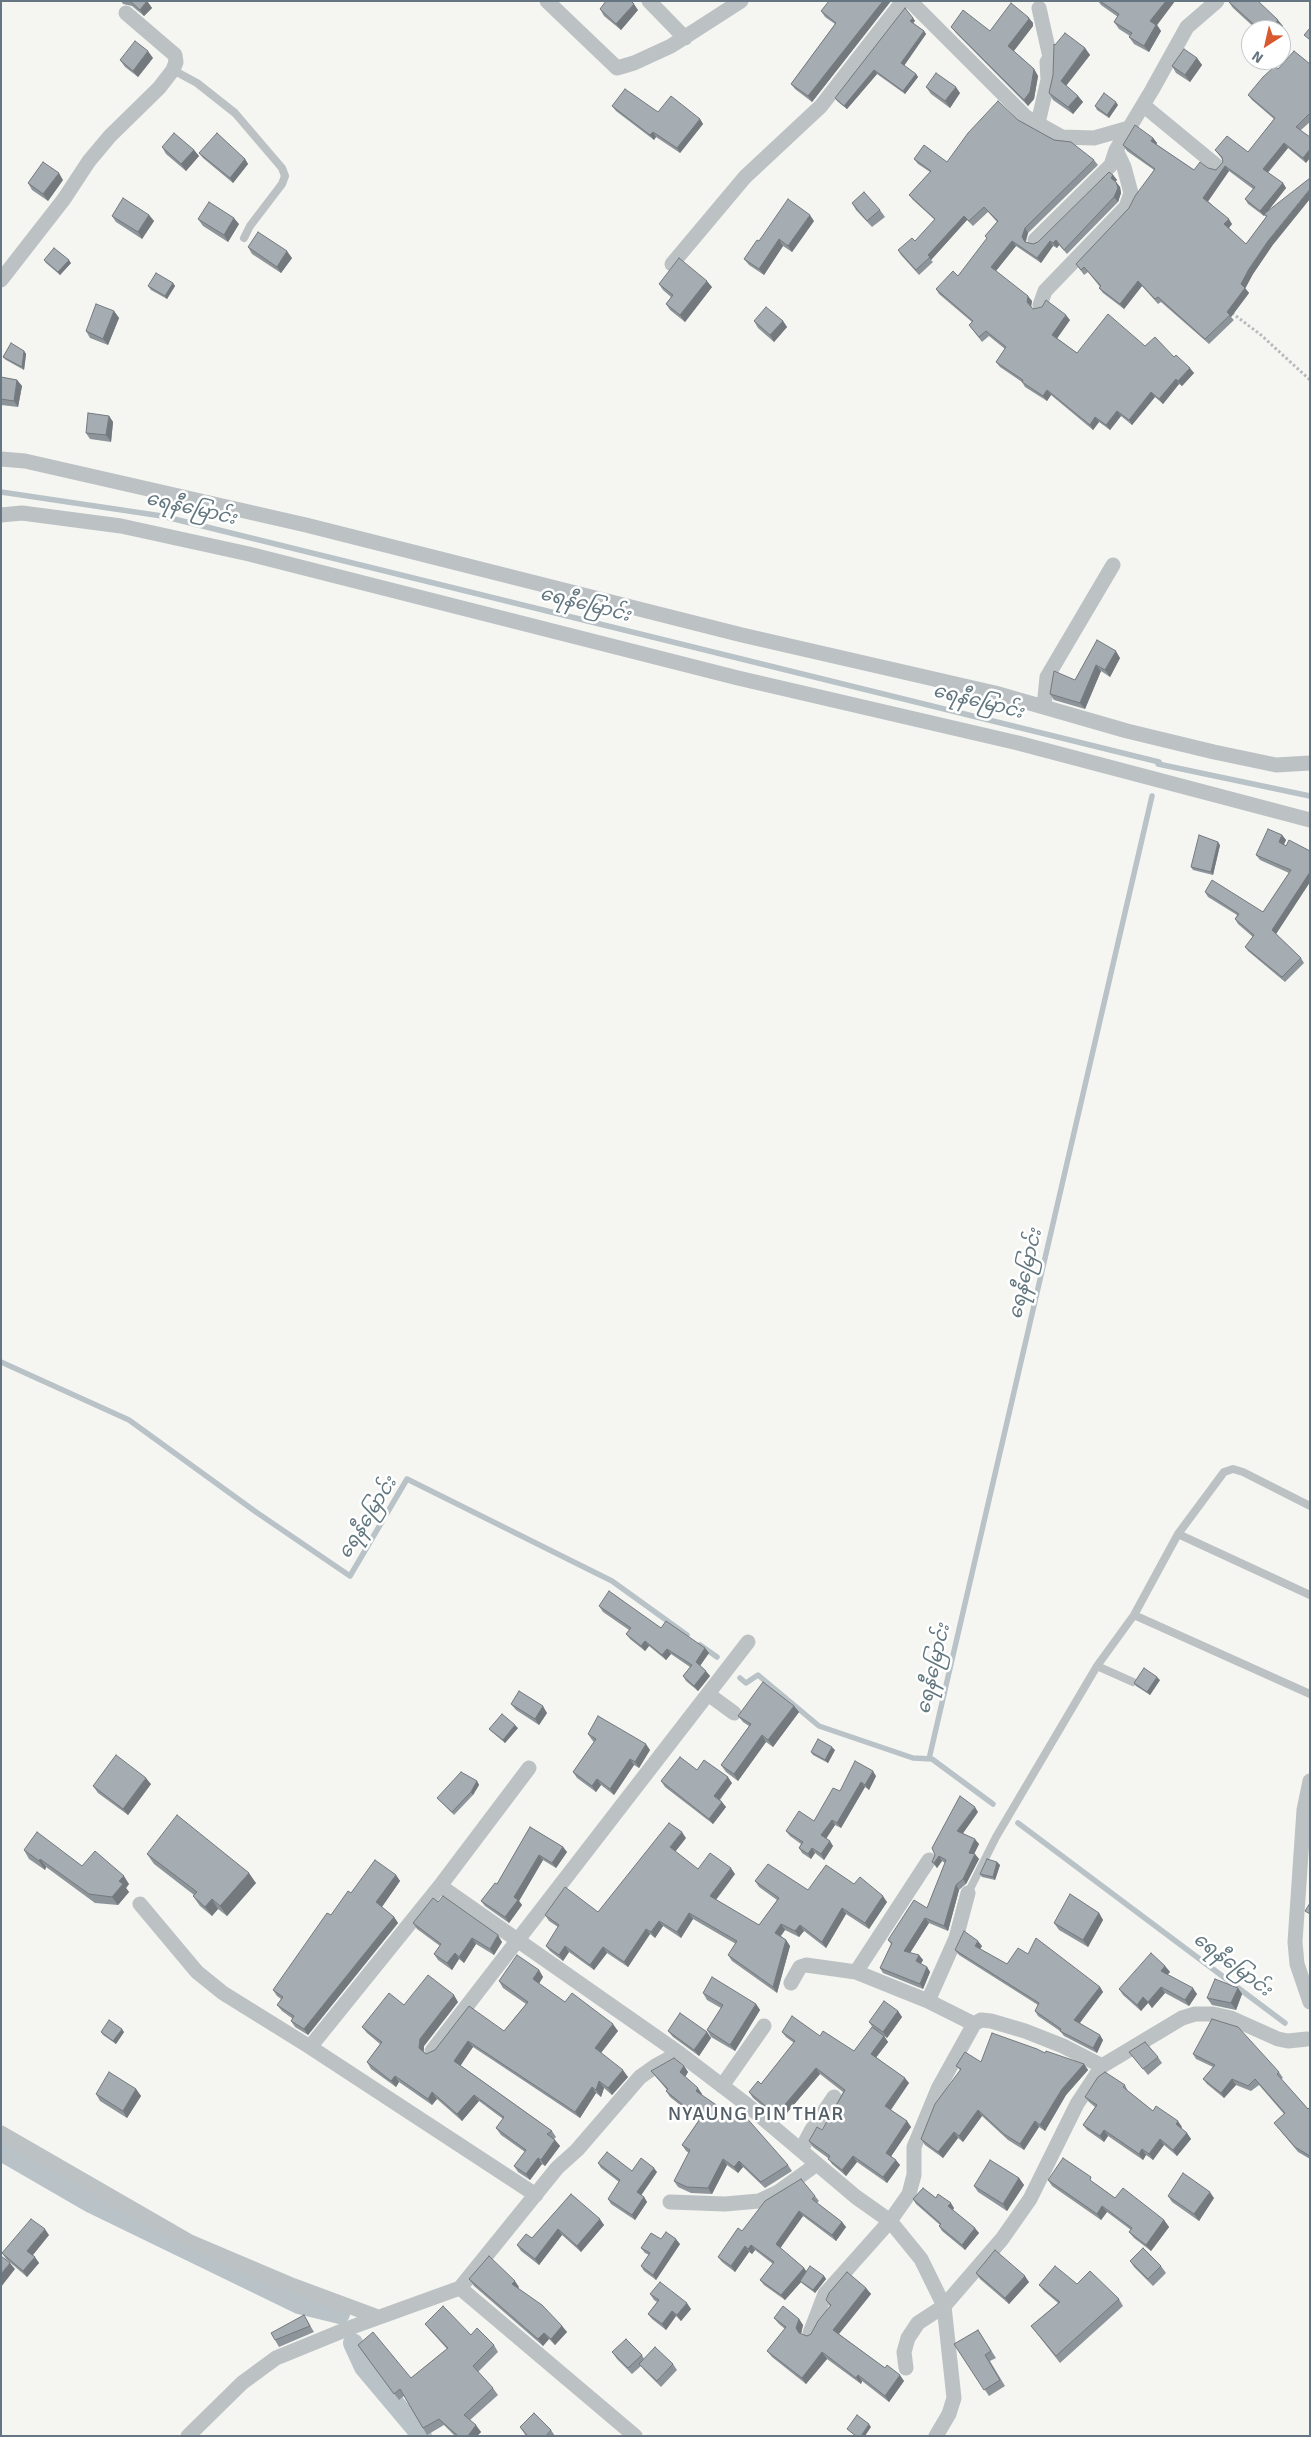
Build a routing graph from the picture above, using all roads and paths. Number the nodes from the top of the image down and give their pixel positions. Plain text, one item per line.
1 (547, 1) edge
2 (649, 1) edge
3 (741, 1) edge
4 (903, 1) edge
5 (910, 1) edge
6 (1217, 1) edge
7 (1038, 8) dead end
8 (126, 13) dead end
9 (685, 38) junction
10 (173, 70) junction
11 (1143, 105) junction
12 (1038, 123) junction
13 (1129, 128) junction
14 (1116, 150) junction
15 (1218, 166) edge
16 (244, 238) dead end
17 (1035, 240) dead end
18 (672, 264) edge
19 (1, 280) edge
20 (1040, 305) edge
21 (1230, 311) edge
22 (1310, 380) edge
23 (1, 459) edge
24 (1, 515) edge
25 (1113, 565) dead end
26 (1044, 707) junction
27 (1310, 763) edge
28 (1310, 820) edge
29 (1310, 1506) edge
30 (1178, 1534) junction
31 (1310, 1595) edge
32 (1134, 1616) junction
33 (748, 1642) dead end
34 (1097, 1666) junction
35 (1133, 1682) edge
36 (708, 1694) junction
37 (1310, 1694) edge
38 (734, 1713) dead end
39 (529, 1768) dead end
40 (1310, 1781) edge
41 (929, 1860) dead end
42 (440, 1886) junction
43 (968, 1893) joint
44 (140, 1904) dead end
45 (517, 1939) junction
46 (856, 1972) junction
47 (791, 1983) dead end
48 (928, 2001) junction
49 (1310, 2002) edge
50 (974, 2024) junction
51 (764, 2026) dead end
52 (1309, 2039) edge
53 (310, 2047) junction
54 (432, 2050) edge
55 (679, 2053) junction
56 (1102, 2066) junction
57 (722, 2086) junction
58 (834, 2097) dead end
59 (1, 2133) edge
60 (802, 2150) junction
61 (817, 2164) junction
62 (536, 2195) junction
63 (670, 2202) dead end
64 (890, 2220) junction
65 (460, 2288) junction
66 (944, 2306) junction
67 (378, 2318) junction
68 (810, 2333) edge
69 (906, 2368) dead end
70 (188, 2436) edge
71 (635, 2436) edge
72 (936, 2436) edge

1 - 9 street
2 - 9 street
3 - 9 street
4 - 18 street
5 - 12 street
6 - 11 street
7 - 12 street
8 - 10 street
10 - 16 lane
10 - 19 street
11 - 13 street
11 - 15 street
12 - 13 street
13 - 14 street
14 - 17 street
14 - 20 street
21 - 22 path
23 - 26 street
24 - 28 street
25 - 26 street
26 - 27 street
29 - 30 lane
30 - 31 lane
30 - 32 lane
32 - 34 lane
32 - 37 lane
33 - 36 street
34 - 35 lane
34 - 43 lane
36 - 38 street
36 - 45 street
39 - 42 street
40 - 49 street
41 - 46 street
42 - 45 street
42 - 53 street
43 - 48 street
44 - 53 street
45 - 54 street
45 - 55 street
46 - 47 street
46 - 48 street
48 - 50 street
50 - 56 street
50 - 64 street
51 - 57 street
52 - 56 street
53 - 62 street
55 - 57 street
55 - 62 street
56 - 66 street
57 - 60 street
58 - 60 street
59 - 67 street
60 - 61 street
61 - 63 street
61 - 64 street
62 - 65 street
64 - 66 street
64 - 68 street
65 - 67 street
65 - 71 street
66 - 69 street
66 - 72 street
67 - 70 street

